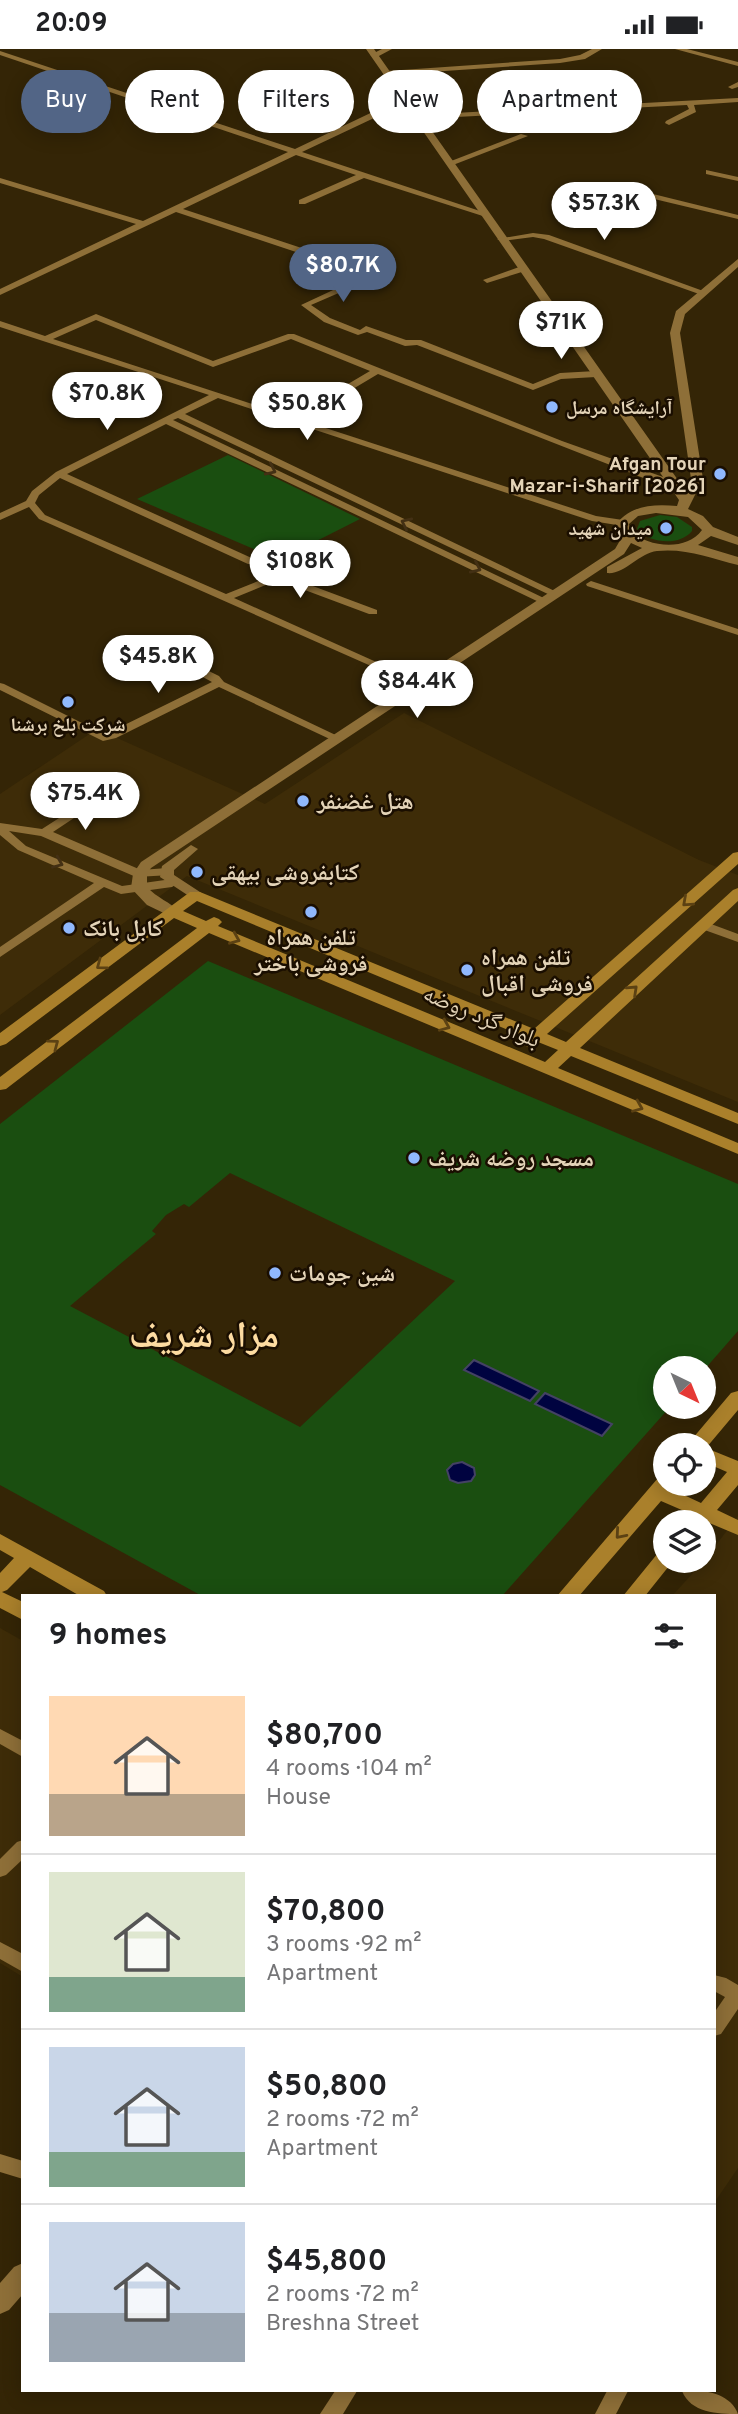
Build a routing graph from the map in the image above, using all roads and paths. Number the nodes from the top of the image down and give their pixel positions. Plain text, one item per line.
1 (6, 49) edge
2 (388, 49) edge
3 (598, 49) edge
4 (679, 49) edge
5 (0, 52) edge
6 (372, 52) edge
7 (738, 64) edge
8 (385, 70) edge
9 (430, 70) edge
10 (738, 100) edge
11 (690, 103) junction
12 (463, 115) edge
13 (368, 117) edge
14 (669, 123) dead end
15 (428, 133) edge
16 (524, 136) dead end
17 (295, 152) junction
18 (450, 163) junction
19 (709, 172) dead end
20 (361, 176) junction
21 (738, 179) edge
22 (0, 180) edge
23 (653, 196) dead end
24 (302, 202) dead end
25 (176, 209) junction
26 (486, 216) junction
27 (738, 217) edge
28 (143, 224) junction
29 (501, 239) junction
30 (737, 265) edge
31 (522, 269) junction
32 (488, 280) dead end
33 (0, 292) edge
34 (702, 292) junction
35 (0, 324) edge
36 (45, 339) junction
37 (379, 370) junction
38 (596, 374) junction
39 (215, 396) junction
40 (177, 414) junction
41 (165, 420) junction
42 (292, 421) junction
43 (59, 474) junction
44 (675, 483) junction
45 (30, 503) junction
46 (683, 505) junction
47 (0, 517) edge
48 (625, 530) junction
49 (708, 530) junction
50 (738, 541) edge
51 (687, 546) junction
52 (656, 547) junction
53 (738, 547) edge
54 (734, 560) edge
55 (252, 562) dead end
56 (591, 583) junction
57 (550, 597) junction
58 (226, 598) junction
59 (373, 612) dead end
60 (738, 632) edge
61 (166, 653) dead end
62 (418, 683) junction
63 (220, 684) junction
64 (0, 686) edge
65 (338, 739) junction
66 (113, 794) dead end
67 (0, 827) edge
68 (44, 833) junction
69 (738, 856) edge
70 (169, 877) junction
71 (140, 881) junction
72 (103, 883) junction
73 (738, 893) edge
74 (195, 895) junction
75 (231, 910) junction
76 (172, 912) junction
77 (703, 925) junction
78 (208, 927) junction
79 (738, 939) edge
80 (0, 953) edge
81 (536, 1036) junction
82 (0, 1041) edge
83 (568, 1049) junction
84 (514, 1055) junction
85 (547, 1069) junction
86 (0, 1085) edge
87 (738, 1119) edge
88 (738, 1149) edge
89 (738, 1398) edge
90 (707, 1433) edge
91 (716, 1460) edge
92 (738, 1471) edge
93 (654, 1496) edge
94 (673, 1496) edge
95 (691, 1510) edge
96 (706, 1510) edge
97 (716, 1522) edge
98 (738, 1528) edge
99 (0, 1541) edge
100 (28, 1557) junction
101 (653, 1572) edge
102 (0, 1585) edge
103 (93, 1594) edge
104 (568, 1594) edge
105 (635, 1594) edge
106 (0, 1599) edge
107 (21, 1611) edge
108 (0, 1737) edge
109 (21, 1749) edge
110 (21, 1849) edge
111 (0, 1870) edge
112 (0, 1950) edge
113 (21, 1963) edge
114 (716, 1980) edge
115 (738, 1995) edge
116 (716, 2025) edge
117 (0, 2163) edge
118 (21, 2169) edge
119 (21, 2276) edge
120 (0, 2302) edge
121 (346, 2392) edge
122 (617, 2392) edge
123 (694, 2392) edge
124 (330, 2414) edge
125 (605, 2414) edge
126 (728, 2414) edge

1 - 5 street
2 - 6 street
3 - 9 street
4 - 7 street
5 - 17 street
6 - 8 street
10 - 11 street
11 - 12 street
11 - 14 street
13 - 17 street
15 - 18 street
16 - 18 street
17 - 20 street
17 - 25 street
18 - 26 street
19 - 21 street
20 - 24 street
20 - 26 street
22 - 28 street
23 - 27 street
25 - 28 street
25 - 38 street
26 - 29 street
28 - 33 street
29 - 31 street
29 - 34 street
30 - 34 street
31 - 32 street
31 - 38 street
34 - 46 street
35 - 36 street
36 - 37 street
36 - 39 street
37 - 42 street
37 - 44 street
38 - 44 street
39 - 40 street
39 - 42 street
40 - 41 street
57 -> 40 street
41 - 43 street
41 -> 57 street
42 - 48 street
43 - 45 street
43 - 55 street
44 - 46 street
45 - 47 street
45 - 58 street
46 - 48 street
46 - 49 street
48 - 52 street
48 - 57 street
49 - 50 street
49 - 51 street
51 - 52 street
51 - 54 street
52 - 56 street
53 - 54 street
56 - 60 street
56 - 70 street
57 - 62 street
58 - 59 street
58 - 62 street
61 - 63 street
62 - 65 street
63 - 64 street
63 - 65 street
65 - 71 street
66 - 68 street
67 - 68 street
67 -> 72 street
68 - 71 street
69 -> 81 main road
70 - 71 street
70 - 74 street
71 - 72 street
71 - 76 street
72 - 80 street
73 - 77 main road
74 - 75 main road, بلوار گرد روضه
74 - 76 main road
75 - 78 main road
75 - 81 main road, بلوار گرد روضه
76 - 78 main road, بلوار گرد روضه
76 -> 82 main road
77 - 79 street
83 -> 77 main road
78 -> 84 main road, بلوار گرد روضه
86 -> 78 main road
81 - 83 main road, بلوار گرد روضه
81 - 84 main road
83 - 85 main road
83 - 87 main road, بلوار گرد روضه
84 - 85 main road, بلوار گرد روضه
85 -> 88 main road, بلوار گرد روضه
89 - 90 main road
91 - 92 main road
92 - 96 main road
93 -> 104 main road
94 - 95 main road
97 - 98 main road
99 - 100 main road
100 - 102 main road
100 - 103 main road
101 - 105 main road
106 - 107 main road
108 - 109 street
110 - 111 street
112 - 113 street
114 - 115 street
115 - 116 street
117 - 118 street
119 - 120 street
121 - 124 street
122 - 125 street
123 - 126 street

